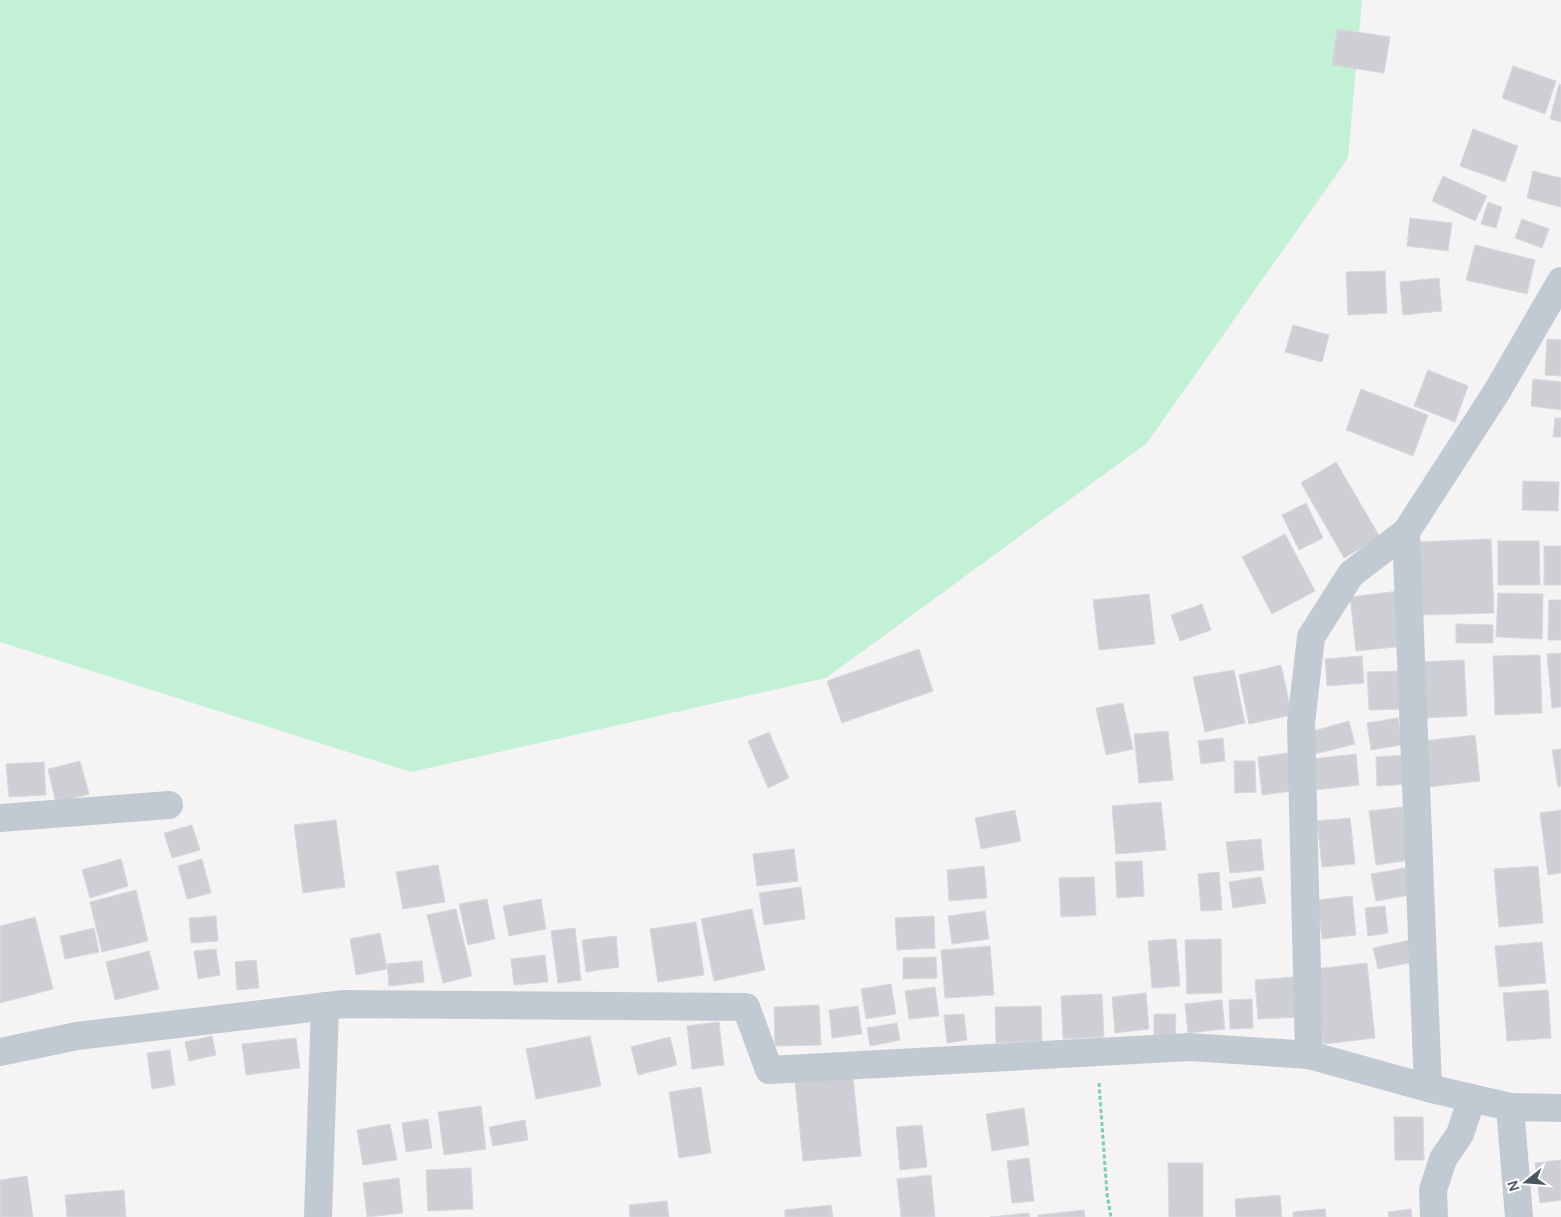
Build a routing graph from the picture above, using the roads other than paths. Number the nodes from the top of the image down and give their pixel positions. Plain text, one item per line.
1 (1561, 281) edge
2 (1406, 532) junction
3 (170, 805) dead end
4 (0, 818) edge
5 (325, 1006) junction
6 (0, 1052) edge
7 (1309, 1055) junction
8 (1428, 1088) junction
9 (1472, 1098) junction
10 (1510, 1107) junction
11 (1561, 1108) edge
12 (318, 1217) edge
13 (1434, 1217) edge
14 (1519, 1217) edge

1 - 2 street
2 - 7 street
2 - 8 street
3 - 4 street
5 - 6 street
5 - 7 street
5 - 12 street
7 - 8 street
8 - 9 street
9 - 10 street
9 - 13 street
10 - 11 street
10 - 14 street

